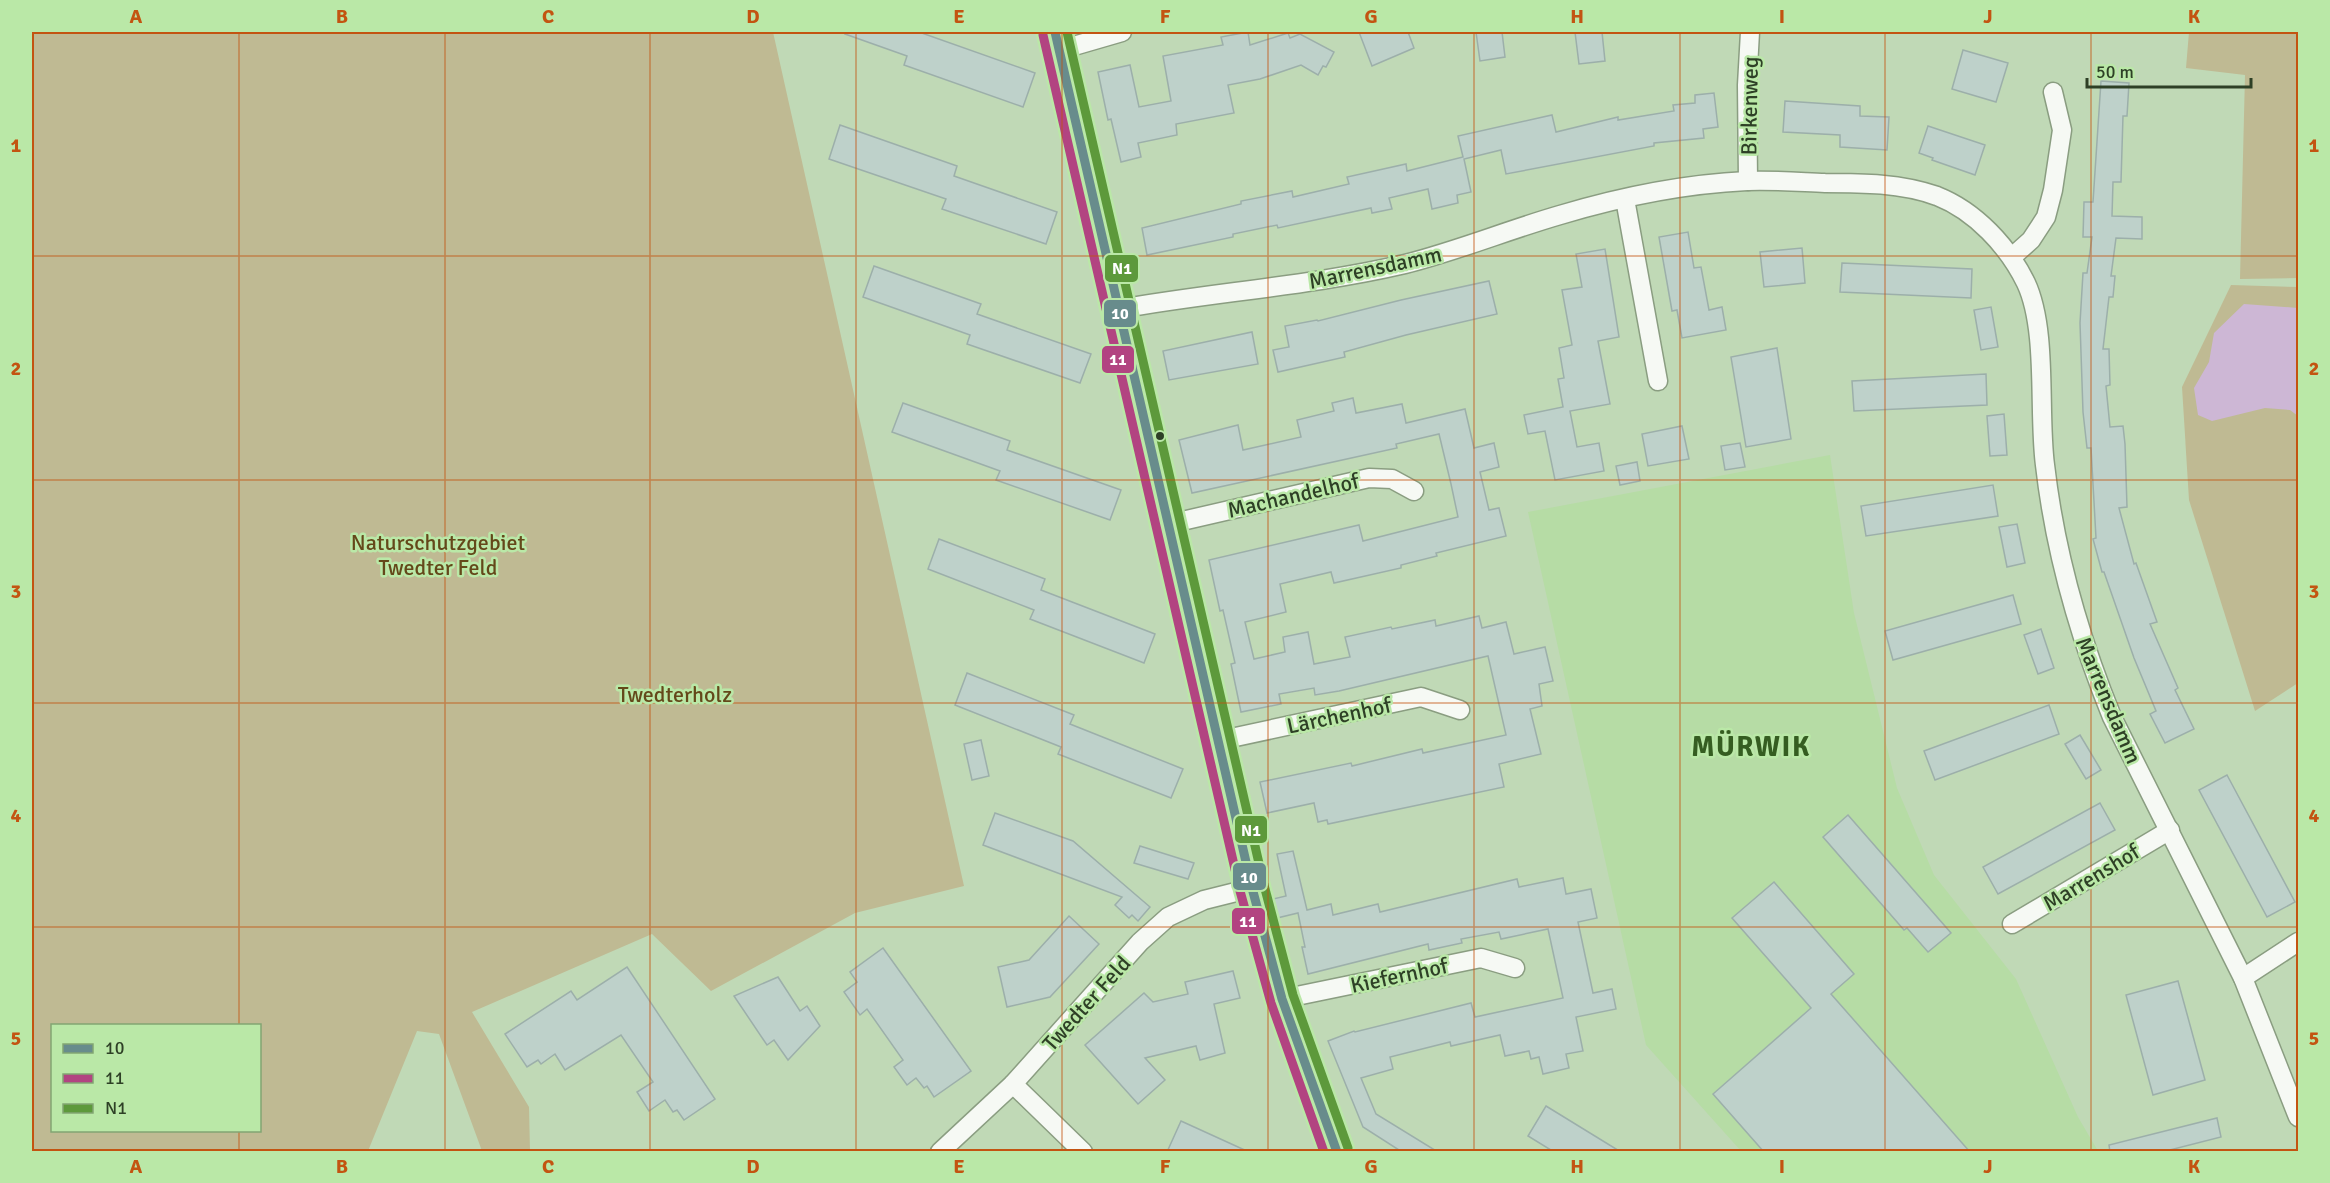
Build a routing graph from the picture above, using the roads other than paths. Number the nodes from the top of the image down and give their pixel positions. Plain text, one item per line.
1 (1055, 32) edge
2 (1122, 32) edge
3 (1750, 32) edge
4 (1060, 50) junction
5 (2053, 92) dead end
6 (1748, 181) junction
7 (1625, 199) junction
8 (2012, 257) junction
9 (1119, 309) junction
10 (1658, 381) dead end
11 (1414, 491) dead end
12 (1169, 524) junction
13 (1460, 710) dead end
14 (1217, 741) junction
15 (2169, 830) junction
16 (1252, 888) junction
17 (2012, 924) dead end
18 (2298, 942) edge
19 (1515, 968) dead end
20 (2243, 978) junction
21 (1282, 999) junction
22 (1013, 1084) junction
23 (2298, 1117) edge
24 (940, 1152) edge
25 (1083, 1152) edge
26 (1337, 1152) edge

1 - 4 street
2 - 4 street
3 - 6 street, Birkenweg
4 - 9 street
5 - 8 street
6 - 7 street, Marrensdamm
6 - 8 street, Marrensdamm
7 - 9 street, Marrensdamm
7 - 10 street
8 - 15 street, Marrensdamm
9 - 12 street
11 - 12 street, Machandelhof
12 - 14 street
13 - 14 street, Lärchenhof
14 - 16 street
15 - 17 street, Marrenshof
15 - 20 street, Marrensdamm
16 - 21 street
16 - 22 street, Twedter Feld
18 - 20 street
19 - 21 street, Kiefernhof
20 - 23 street, Marrensdamm
21 - 26 street
22 - 24 street, Twedter Feld
22 - 25 street

